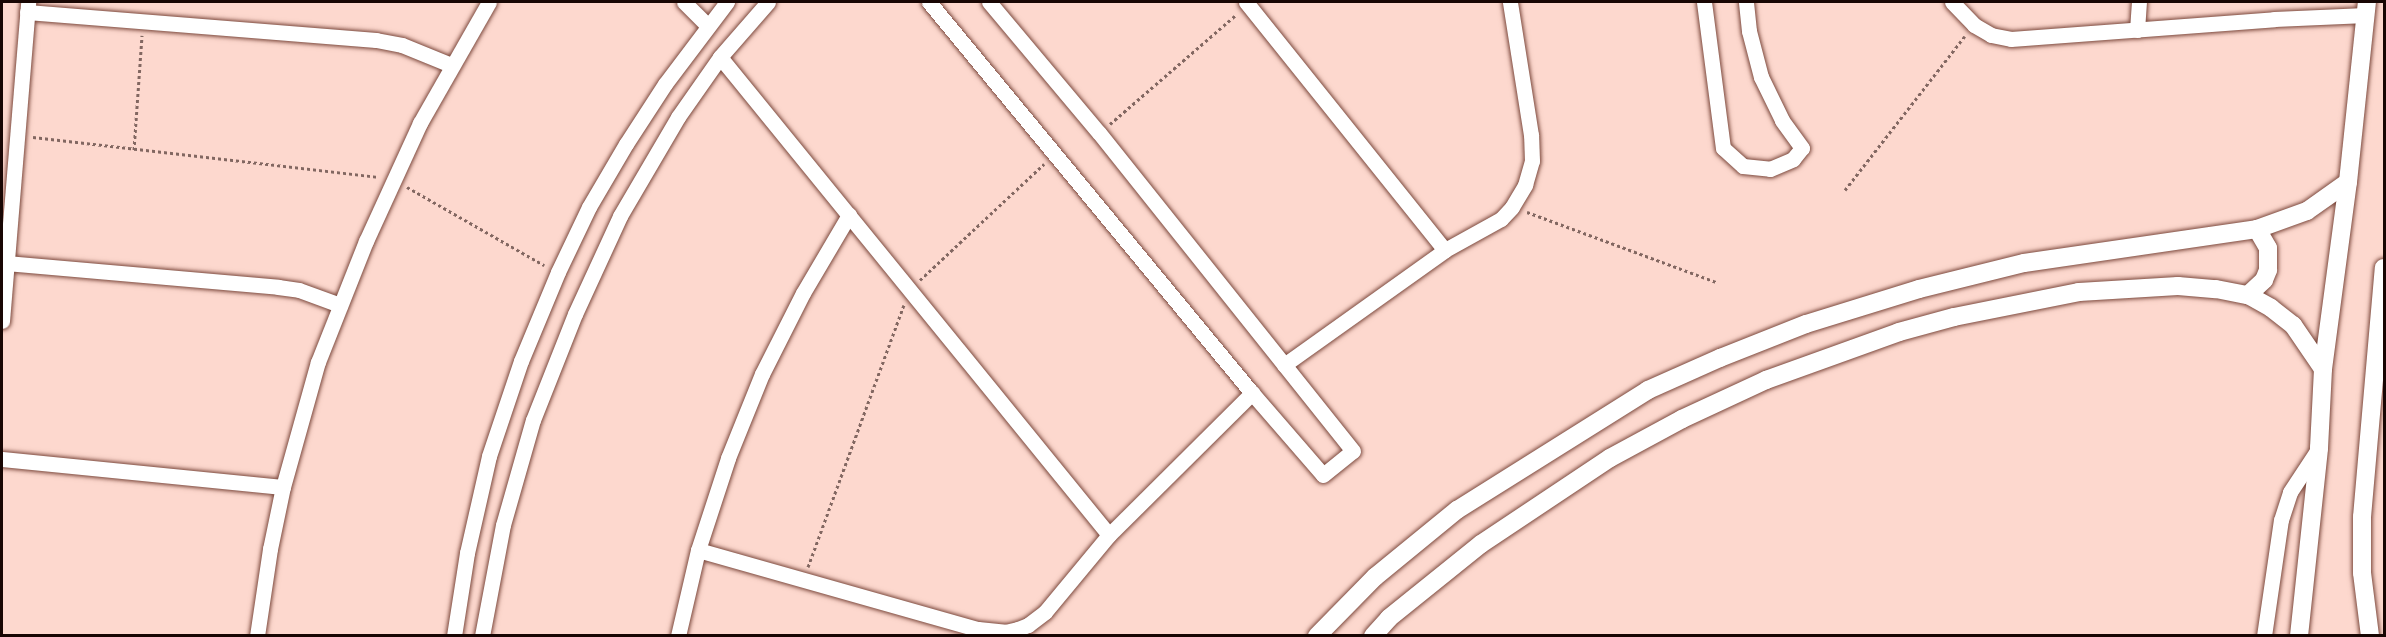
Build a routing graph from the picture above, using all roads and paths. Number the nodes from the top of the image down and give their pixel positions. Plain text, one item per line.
1 (489, 2) edge
2 (684, 2) edge
3 (727, 2) edge
4 (768, 2) edge
5 (928, 2) edge
6 (989, 2) edge
7 (1510, 2) edge
8 (1704, 2) edge
9 (1746, 2) edge
10 (1952, 2) edge
11 (2139, 2) edge
12 (1247, 3) edge
13 (28, 7) edge
14 (2366, 8) edge
15 (143, 21) junction
16 (1974, 25) junction
17 (707, 26) junction
18 (2137, 30) junction
19 (720, 57) junction
20 (451, 65) junction
21 (1099, 133) junction
22 (17, 135) junction
23 (134, 150) junction
24 (1054, 154) junction
25 (393, 179) junction
26 (2348, 182) junction
27 (1845, 190) dead end
28 (1512, 207) junction
29 (849, 215) junction
30 (2257, 229) junction
31 (1445, 250) junction
32 (6, 263) junction
33 (2385, 268) edge
34 (558, 272) junction
35 (1716, 282) dead end
36 (910, 290) junction
37 (2248, 295) junction
38 (340, 305) junction
39 (2, 321) edge
40 (1284, 365) junction
41 (2323, 369) junction
42 (1252, 393) junction
43 (2319, 448) junction
44 (2, 459) edge
45 (283, 487) junction
46 (1109, 535) junction
47 (698, 550) junction
48 (803, 580) junction
49 (456, 618) junction
50 (483, 629) edge
51 (257, 636) edge
52 (454, 636) edge
53 (678, 636) edge
54 (1317, 636) edge
55 (1373, 636) edge
56 (2264, 636) edge
57 (2299, 636) edge
58 (2370, 636) edge

1 - 20 street
2 - 17 street
3 - 17 street
4 - 19 street
5 - 24 street
6 - 21 street
7 - 28 street
8 - 9 street
10 - 16 street
11 - 18 street
12 - 21 path
12 - 31 street
13 - 15 street
13 - 22 street
14 - 18 street
14 - 26 street
15 - 20 street
15 - 23 path
16 - 18 street
16 - 27 path
17 - 34 street
19 - 29 street
19 - 50 street
20 - 25 street
21 - 40 street
22 - 23 path
22 - 32 street
23 - 25 path
24 - 36 path
24 - 42 street
25 - 34 path
25 - 38 street
26 - 30 street
26 - 41 street
28 - 31 street
28 - 35 path
29 - 36 street
29 - 47 street
30 - 37 street
30 - 54 street
31 - 40 street
32 - 38 street
32 - 39 street
33 - 58 street
34 - 49 street
36 - 46 street
36 - 48 path
37 - 41 street
37 - 55 street
38 - 45 street
40 - 42 street
41 - 43 street
42 - 46 street
43 - 56 street
43 - 57 street
44 - 45 street
45 - 51 street
46 - 48 street
47 - 48 street
47 - 53 street
49 - 50 street
49 - 52 street

